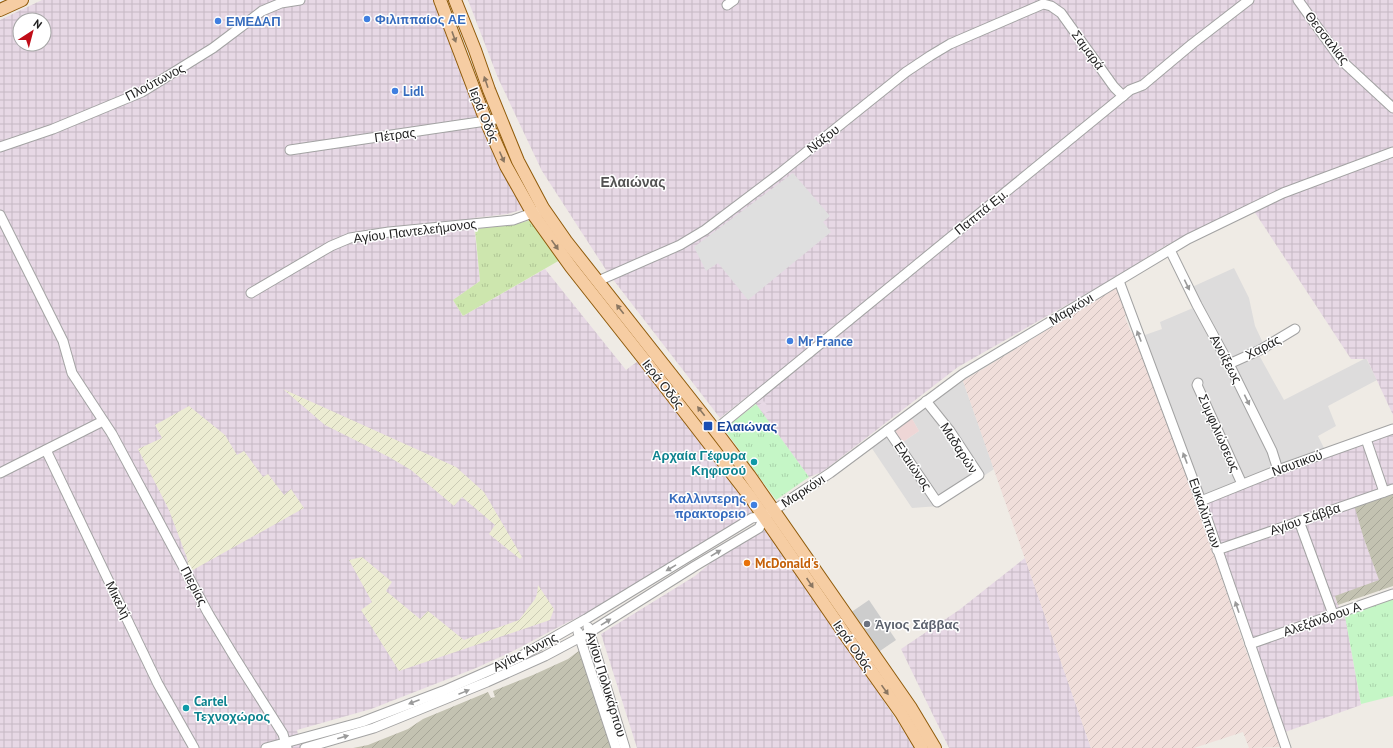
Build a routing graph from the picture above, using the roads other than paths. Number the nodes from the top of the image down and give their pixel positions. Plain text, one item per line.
1 (22, 0) edge
2 (300, 0) edge
3 (440, 0) edge
4 (455, 0) edge
5 (1249, 0) edge
6 (1298, 0) edge
7 (1051, 6) joint
8 (0, 10) edge
9 (1123, 96) junction
10 (1393, 108) edge
11 (500, 118) junction
12 (486, 121) junction
13 (0, 147) edge
14 (290, 150) dead end
15 (1393, 152) edge
16 (538, 211) junction
17 (0, 215) edge
18 (1170, 250) junction
19 (598, 281) junction
20 (1118, 281) junction
21 (251, 293) dead end
22 (1295, 329) dead end
23 (1229, 364) junction
24 (1198, 383) dead end
25 (926, 401) junction
26 (103, 422) junction
27 (1393, 429) edge
28 (715, 430) junction
29 (888, 430) junction
30 (1366, 439) junction
31 (46, 450) junction
32 (1278, 470) junction
33 (0, 473) edge
34 (1242, 484) junction
35 (1389, 490) edge
36 (1201, 501) junction
37 (937, 502) joint
38 (769, 513) junction
39 (1299, 521) junction
40 (1217, 550) junction
41 (1393, 594) edge
42 (1333, 614) junction
43 (586, 619) junction
44 (575, 625) junction
45 (590, 632) junction
46 (580, 637) junction
47 (1250, 644) junction
48 (287, 746) edge
49 (194, 748) edge
50 (266, 748) edge
51 (305, 748) edge
52 (616, 748) edge
53 (625, 748) edge
54 (922, 748) edge
55 (935, 748) edge
56 (1286, 748) edge

1 - 8 main road
2 - 13 street, Πλούτωνος
3 -> 12 main road, Ιερά Οδός
11 -> 4 main road, Ιερά Οδός
5 - 9 street, Παππά Εμ.
6 - 10 street, Θεσσαλίας
7 - 9 street, Σαμαρά
7 - 19 street, Νάξου
9 - 28 street, Παππά Εμ.
11 - 12 street, Πέτρας
11 - 16 main road, Ιερά Οδός
12 - 14 street, Πέτρας
12 -> 16 main road, Ιερά Οδός
15 - 18 street, Μαρκόνι
16 - 19 main road, Ιερά Οδός
16 - 21 street, Αγίου Παντελεήμονος
16 -> 38 main road, Ιερά Οδός
17 - 26 street, Πιερίας
18 - 20 street, Μαρκόνι
18 -> 23 street, Ανοίξεως
28 -> 19 main road, Ιερά Οδός
20 - 25 street, Μαρκόνι
36 -> 20 street, Ευκαλύπτων
22 - 23 street, Χαράς
23 -> 32 street, Ανοίξεως
24 - 34 street, Συμφιλιώσεως
25 - 29 street, Μαρκόνι
25 - 37 street, Μαδαρών
26 - 31 street
26 - 48 street, Πιερίας
27 - 30 street, Ναυτικού
28 - 38 main road, Ιερά Οδός
29 - 37 street, Ελαιώνος
29 - 38 street, Μαρκόνι
30 - 32 street, Ναυτικού
30 - 35 street
31 - 33 street
31 - 49 street, Μικελή
32 - 34 street, Ναυτικού
34 - 36 street, Ναυτικού
35 - 39 street, Αγίου Σάββα
36 - 40 street, Ευκαλύπτων
38 -> 43 street, Αγίας Άννης
45 -> 38 street, Αγίας Άννης
38 -> 54 main road, Ιερά Οδός
38 - 55 main road, Ιερά Οδός
39 - 40 street, Αγίου Σάββα
39 - 42 street
47 -> 40 street, Ευκαλύπτων
41 - 42 street, Αλεξάνδρου Α
42 - 47 street, Αλεξάνδρου Α
43 - 44 street, Αγίας Άννης
43 - 45 street, Αγίου Πολυκάρπου
44 - 46 street, Αγίου Πολυκάρπου
44 -> 48 street, Αγίας Άννης
45 - 46 street, Αγίας Άννης
45 - 53 street, Αγίου Πολυκάρπου
51 -> 46 street, Αγίας Άννης
46 - 52 street, Αγίου Πολυκάρπου
47 - 56 street, Ευκαλύπτων
48 - 50 street, Αγίας Άννης

